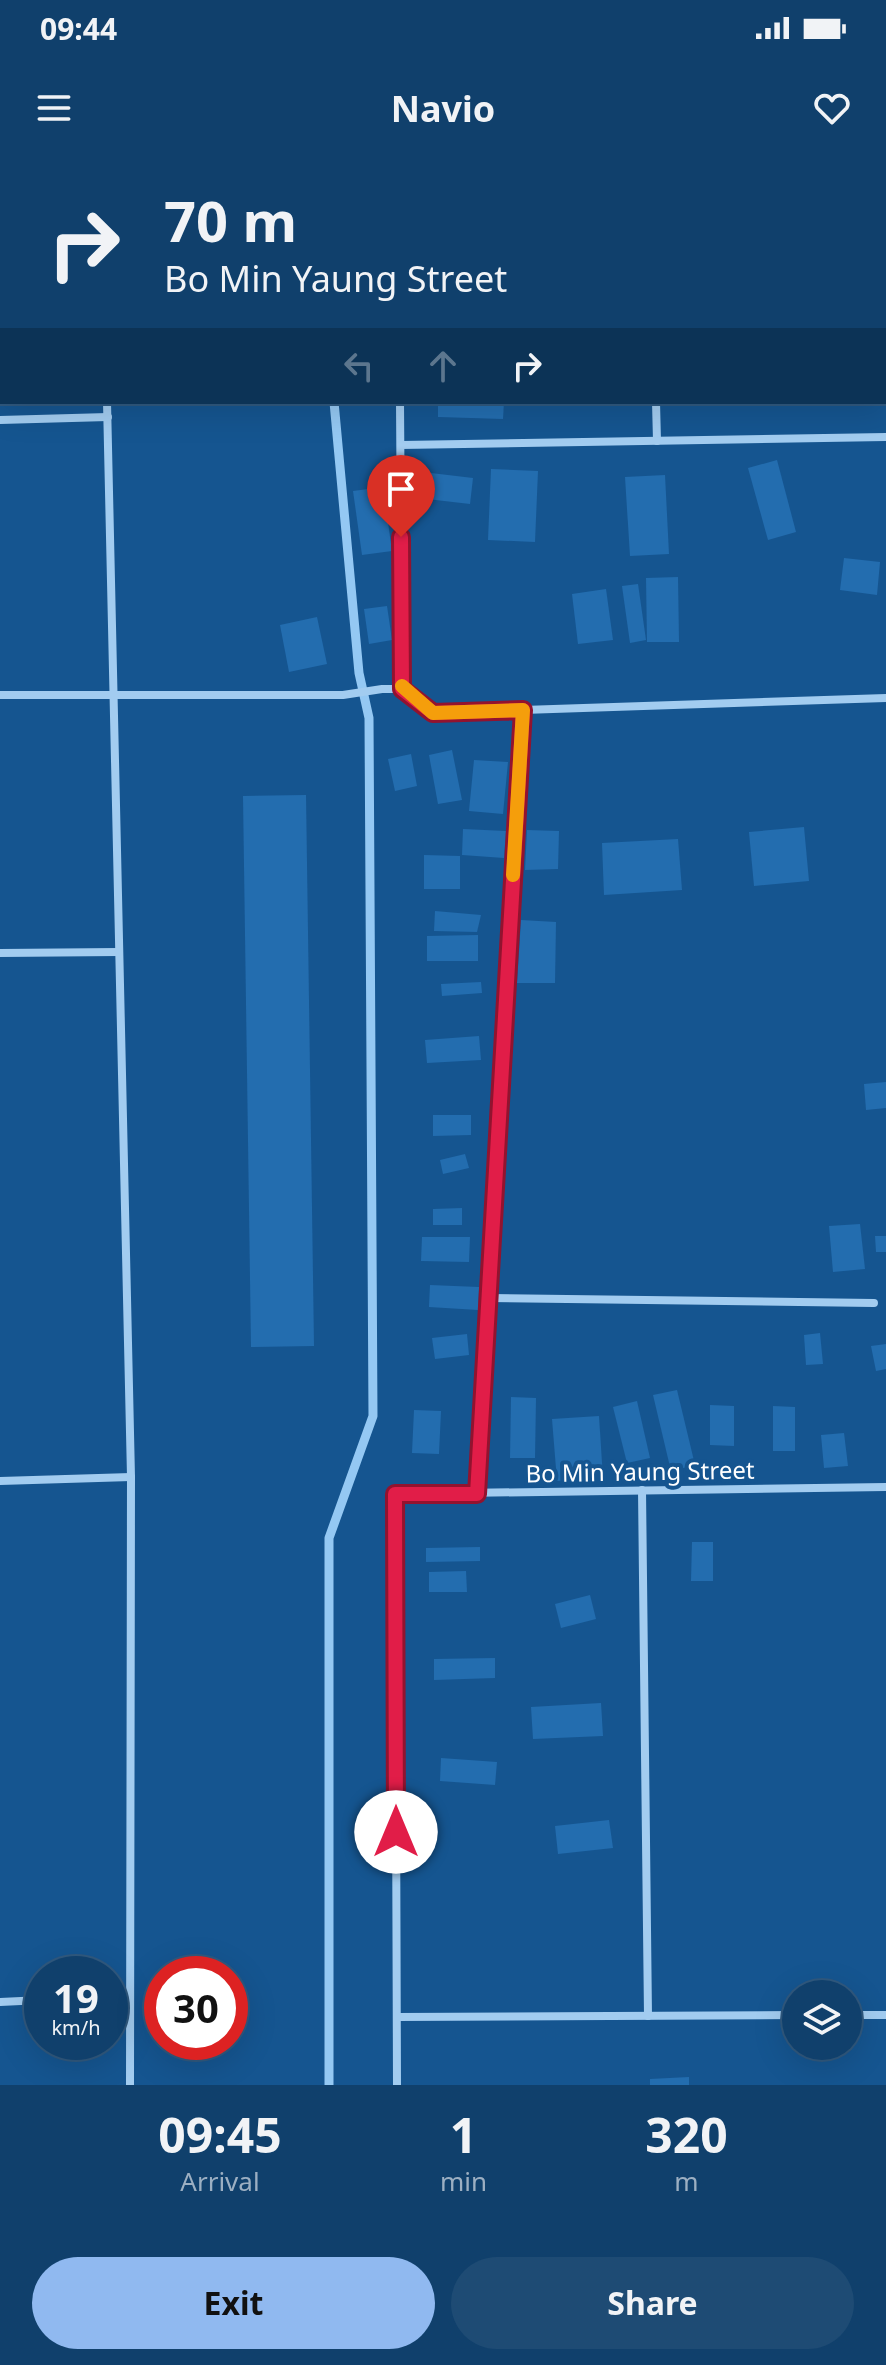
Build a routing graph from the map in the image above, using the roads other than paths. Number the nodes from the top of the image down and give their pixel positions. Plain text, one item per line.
1 (107, 404) edge
2 (400, 404) edge
3 (656, 404) edge
4 (108, 417) junction
5 (0, 420) edge
6 (886, 437) edge
7 (657, 441) junction
8 (401, 445) junction
9 (402, 689) junction
10 (114, 693) junction
11 (0, 695) edge
12 (886, 698) edge
13 (523, 710) junction
14 (119, 952) junction
15 (0, 953) edge
16 (489, 1298) junction
17 (874, 1303) dead end
18 (131, 1477) junction
19 (0, 1481) edge
20 (886, 1487) edge
21 (642, 1490) junction
22 (477, 1494) junction
23 (130, 1998) joint
24 (24, 2001) edge
25 (0, 2002) edge
26 (782, 2015) edge
27 (862, 2015) edge
28 (886, 2015) edge
29 (648, 2016) junction
30 (397, 2017) junction
31 (130, 2085) edge
32 (397, 2085) edge

1 - 4 street
2 - 8 street
3 - 7 street
4 - 5 street
4 - 10 street
6 - 7 street
7 - 8 street
8 - 9 street
9 - 10 street
9 - 13 street
10 - 11 street
10 - 14 street
12 - 13 street
13 - 16 street
14 - 15 street
14 - 18 street
16 - 17 street
16 - 22 street
18 - 19 street
18 - 23 street
20 - 21 street, Bo Min Yaung Street
21 - 22 street, Bo Min Yaung Street
21 - 29 street
22 - 30 street, Bo Min Yaung Street
23 - 31 street
24 - 25 street
26 - 29 street
27 - 28 street
29 - 30 street
30 - 32 street

